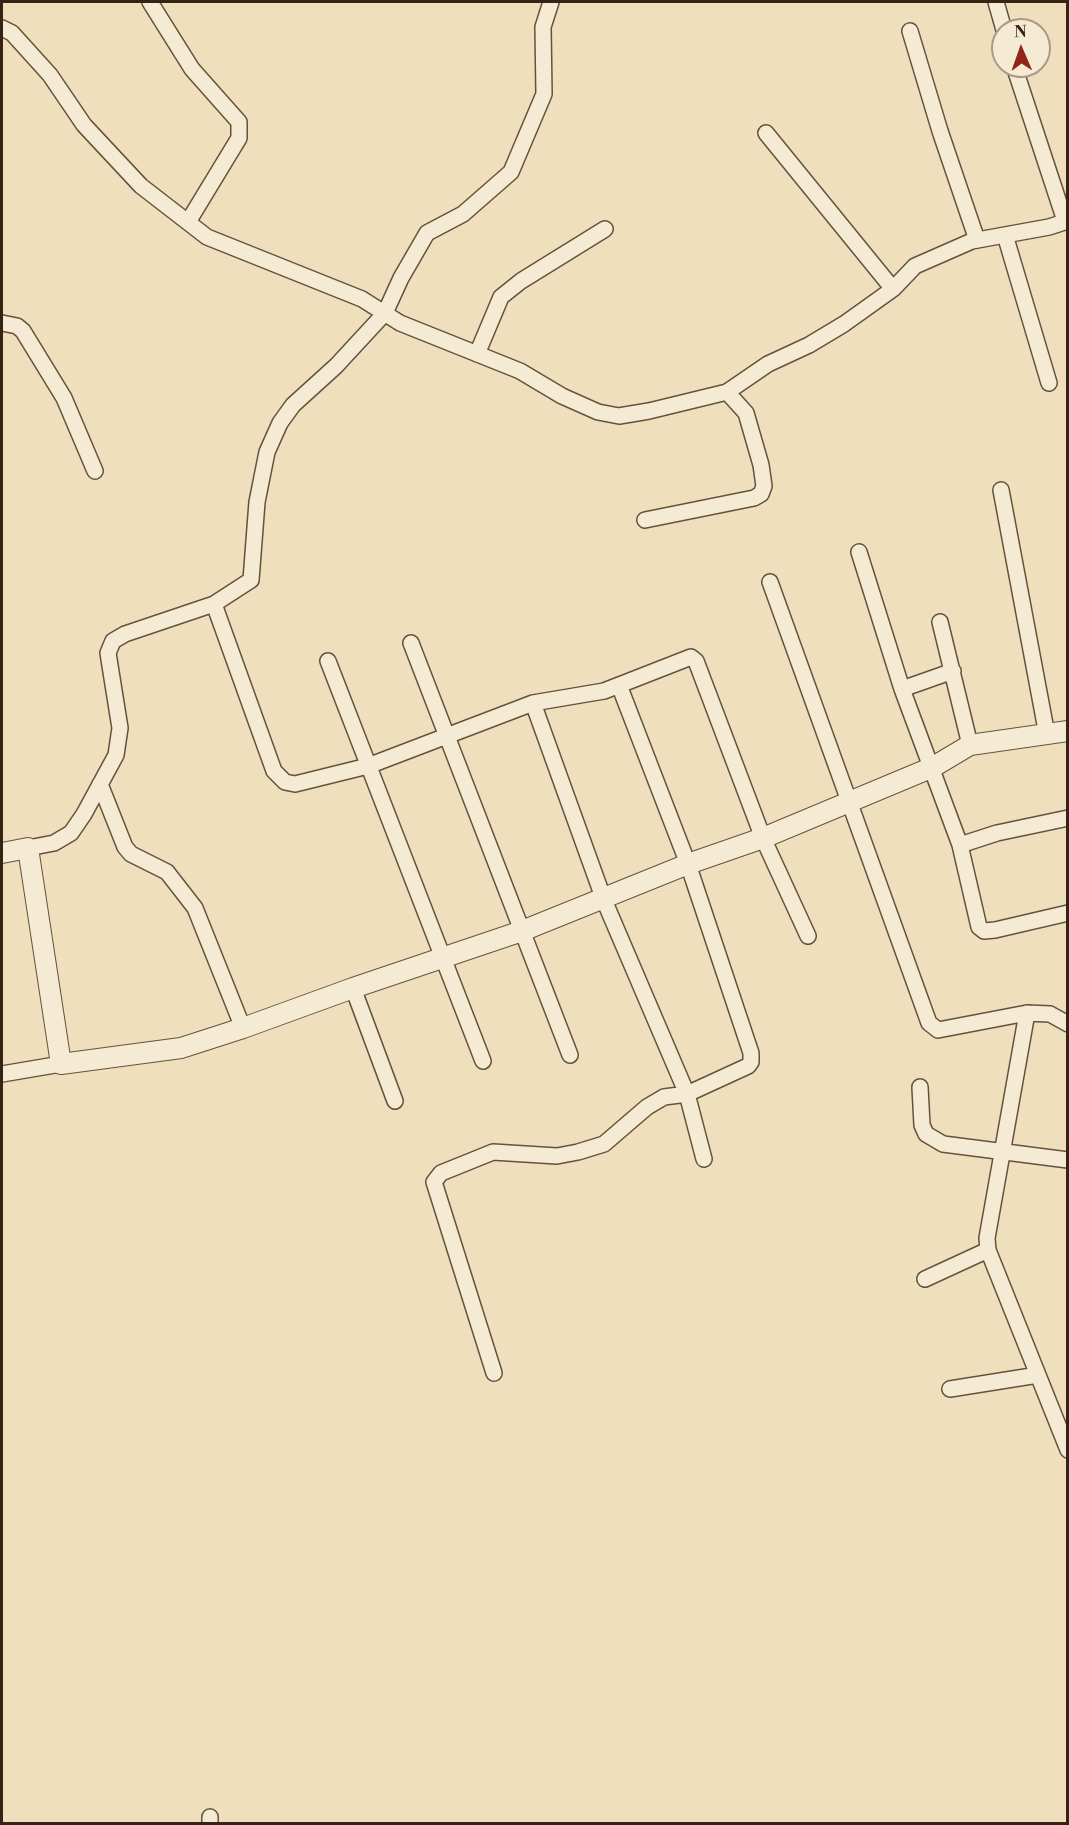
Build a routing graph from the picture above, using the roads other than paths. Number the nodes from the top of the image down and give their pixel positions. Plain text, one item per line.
1 (150, 2) edge
2 (551, 2) edge
3 (996, 2) edge
4 (1001, 18) edge
5 (2, 28) edge
6 (910, 31) dead end
7 (1018, 78) edge
8 (766, 133) dead end
9 (1066, 221) edge
10 (188, 222) junction
11 (604, 229) dead end
12 (1005, 235) junction
13 (977, 240) junction
14 (893, 289) junction
15 (385, 313) junction
16 (2, 323) edge
17 (477, 354) junction
18 (1049, 383) dead end
19 (728, 392) junction
20 (95, 471) dead end
21 (1001, 490) dead end
22 (645, 520) dead end
23 (859, 552) dead end
24 (770, 582) dead end
25 (214, 604) junction
26 (940, 622) dead end
27 (411, 643) dead end
28 (328, 661) dead end
29 (953, 671) junction
30 (619, 686) junction
31 (902, 689) junction
32 (533, 703) junction
33 (1068, 731) edge
34 (448, 735) junction
35 (1047, 735) junction
36 (970, 745) junction
37 (368, 766) junction
38 (933, 767) junction
39 (100, 784) junction
40 (849, 804) junction
41 (1068, 818) edge
42 (763, 838) junction
43 (960, 845) junction
44 (28, 848) junction
45 (2, 853) edge
46 (688, 864) junction
47 (604, 900) junction
48 (1068, 913) edge
49 (522, 932) junction
50 (808, 936) dead end
51 (443, 958) junction
52 (353, 988) junction
53 (1027, 1013) junction
54 (1068, 1024) edge
55 (243, 1028) junction
56 (570, 1055) dead end
57 (483, 1061) dead end
58 (61, 1064) junction
59 (2, 1074) edge
60 (920, 1088) dead end
61 (687, 1094) junction
62 (395, 1101) dead end
63 (1002, 1151) junction
64 (704, 1159) dead end
65 (1068, 1160) edge
66 (988, 1250) junction
67 (925, 1279) dead end
68 (494, 1373) dead end
69 (1038, 1375) junction
70 (950, 1389) dead end
71 (1068, 1450) edge

1 - 10 street
2 - 15 street
3 - 4 street
5 - 10 street
6 - 13 street
7 - 9 street
8 - 14 street
9 - 12 street
10 - 15 street
11 - 17 street
12 - 13 street
12 - 18 street
13 - 14 street
14 - 19 street
15 - 17 street
15 - 25 street
16 - 20 street
17 - 19 street
19 - 22 street
21 - 35 street
23 - 31 street
24 - 40 street
25 - 37 street
25 - 39 street
26 - 29 street
27 - 34 street
28 - 37 street
29 - 31 street
29 - 36 street
30 - 32 street
30 - 42 street
30 - 46 street
31 - 38 street
32 - 34 street
32 - 47 street
33 - 35 street
34 - 37 street
34 - 49 street
35 - 36 street
36 - 38 street
37 - 51 street
38 - 40 street
38 - 43 street
39 - 44 street
39 - 55 street
40 - 42 street
40 - 53 street
41 - 43 street
42 - 46 street
42 - 50 street
43 - 48 street
44 - 45 street
44 - 58 street
46 - 47 street
46 - 61 street
47 - 49 street
47 - 61 street
49 - 51 street
49 - 56 street
51 - 52 street
51 - 57 street
52 - 55 street
52 - 62 street
53 - 54 street
53 - 63 street
55 - 58 street
58 - 59 street
60 - 63 street
61 - 64 street
61 - 68 street
63 - 65 street
63 - 66 street
66 - 67 street
66 - 69 street
69 - 70 street
69 - 71 street

